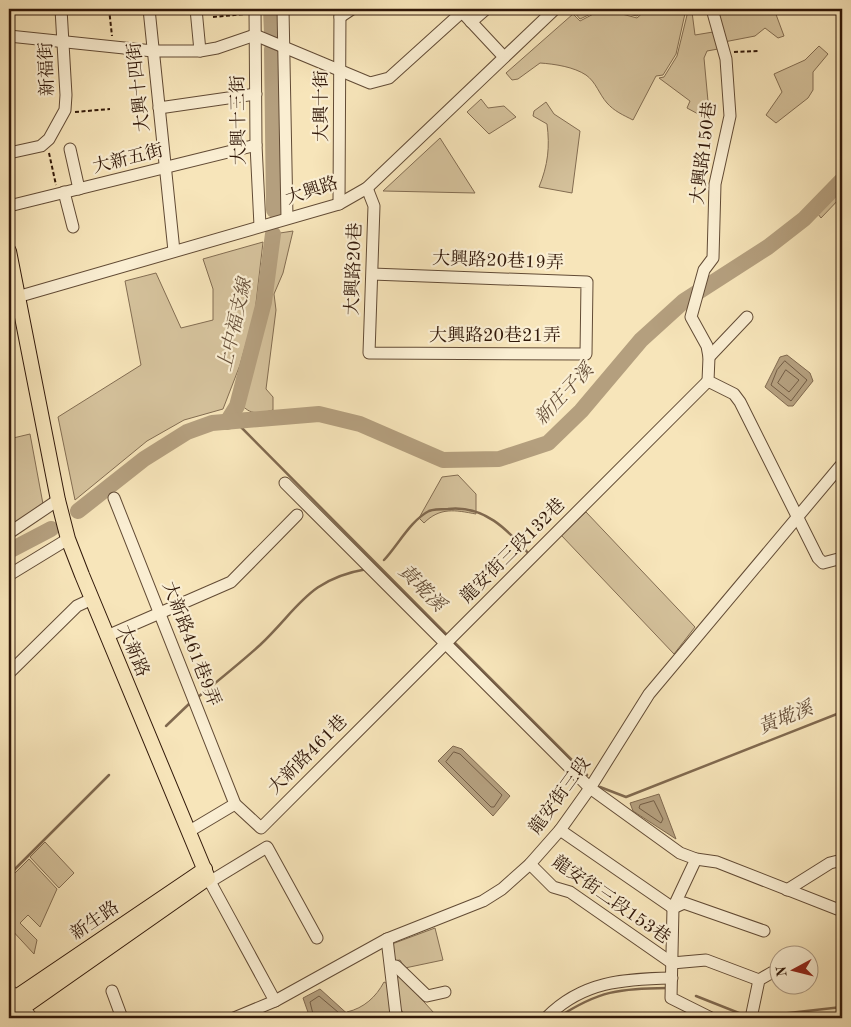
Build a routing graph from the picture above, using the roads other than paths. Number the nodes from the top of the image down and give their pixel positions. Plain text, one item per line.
1 (61, 9) edge
2 (149, 9) edge
3 (196, 9) edge
4 (283, 9) edge
5 (352, 9) edge
6 (486, 9) edge
7 (555, 9) edge
8 (713, 9) edge
9 (255, 11) edge
10 (340, 13) edge
11 (471, 22) junction
12 (255, 35) junction
13 (9, 36) edge
14 (63, 40) junction
15 (283, 46) junction
16 (153, 51) junction
17 (200, 51) junction
18 (504, 57) junction
19 (339, 71) junction
20 (256, 94) junction
21 (159, 108) junction
22 (256, 145) junction
23 (70, 148) dead end
24 (9, 153) edge
25 (165, 168) junction
26 (366, 188) junction
27 (60, 189) junction
28 (79, 189) junction
29 (339, 204) junction
30 (9, 206) edge
31 (287, 218) junction
32 (260, 226) junction
33 (73, 227) dead end
34 (9, 251) edge
35 (174, 251) junction
36 (372, 274) junction
37 (17, 297) junction
38 (747, 317) dead end
39 (586, 318) joint
40 (369, 353) joint
41 (709, 357) junction
42 (708, 381) junction
43 (842, 464) edge
44 (285, 483) dead end
45 (114, 498) dead end
46 (58, 503) junction
47 (297, 515) dead end
48 (796, 518) junction
49 (9, 533) edge
50 (68, 537) junction
51 (842, 558) edge
52 (9, 575) edge
53 (92, 599) junction
54 (160, 612) junction
55 (107, 636) junction
56 (445, 644) junction
57 (9, 673) edge
58 (590, 788) junction
59 (235, 804) junction
60 (560, 830) junction
61 (188, 832) junction
62 (696, 858) junction
63 (842, 860) edge
64 (530, 864) junction
65 (208, 876) junction
66 (786, 890) junction
67 (674, 908) junction
68 (842, 912) edge
69 (764, 931) dead end
70 (317, 938) dead end
71 (387, 939) junction
72 (672, 963) junction
73 (391, 966) junction
74 (768, 975) edge
75 (672, 978) junction
76 (759, 980) junction
77 (112, 991) dead end
78 (444, 992) dead end
79 (275, 1001) junction
80 (18, 1006) edge
81 (752, 1014) edge
82 (122, 1018) edge
83 (234, 1018) edge
84 (399, 1018) edge
85 (546, 1018) edge
86 (708, 1018) edge

1 - 14 street, 新福街
2 - 16 street, 大興十四街
3 - 17 street
4 - 15 street
5 - 10 street
6 - 11 street
7 - 18 street, 大興路
8 - 41 street, 大興路150巷
9 - 12 street, 大興十三街
10 - 19 street, 大興十街
11 - 18 street
11 - 19 street
12 - 15 street
12 - 17 street
12 - 20 street, 大興十三街
13 - 14 street
14 - 16 street
14 - 24 street, 新福街
15 - 19 street
15 - 31 street
16 - 17 street
16 - 21 street, 大興十四街
18 - 26 street, 大興路
19 - 29 street, 大興十街
20 - 21 street
20 - 22 street, 大興十三街
21 - 25 street, 大興十四街
22 - 25 street, 大新五街
22 - 32 street, 大興十三街
23 - 28 street
25 - 28 street, 大新五街
25 - 35 street, 大興十四街
26 - 29 street, 大興路
26 - 36 street, 大興路20巷
27 - 28 street, 大新五街
27 - 30 street, 大新五街
27 - 33 street
29 - 31 street, 大興路
31 - 32 street, 大興路
32 - 35 street, 大興路
34 - 37 main road, 大新路
35 - 37 street, 大興路
36 - 39 street, 大興路20巷19弄
36 - 40 street, 大興路20巷
37 - 46 main road, 大新路
38 - 41 street
39 - 40 street, 大興路20巷21弄
41 - 42 street
42 - 48 street
42 - 56 street, 龍安街三段132巷
43 - 48 street, 龍安街三段
44 - 56 street
45 - 54 street, 大新路461巷9弄
46 - 49 street
46 - 50 main road, 大新路
47 - 54 street
48 - 51 street
48 - 58 street, 龍安街三段
50 - 52 street
50 - 53 main road, 大新路
53 - 55 main road, 大新路
53 - 57 street
54 - 55 street
54 - 59 street, 大新路461巷9弄
55 - 61 main road, 大新路
56 - 58 street
56 - 59 street, 大新路461巷
58 - 60 street, 龍安街三段
58 - 62 street
59 - 61 street
60 - 64 street, 龍安街三段
60 - 67 street
61 - 65 main road, 大新路
62 - 66 street
62 - 67 street
63 - 66 street
64 - 71 street, 龍安街三段
64 - 72 street, 龍安街三段153巷
65 - 70 street
65 - 79 street, 大新路
65 - 80 main road, 新生路
66 - 68 street
67 - 69 street
67 - 72 street
71 - 73 street
71 - 79 street, 龍安街三段
72 - 75 street
72 - 76 street, 龍安街三段153巷
73 - 78 street
73 - 84 street
74 - 76 street
75 - 85 street
75 - 86 street
76 - 81 street
77 - 82 street
79 - 83 street

